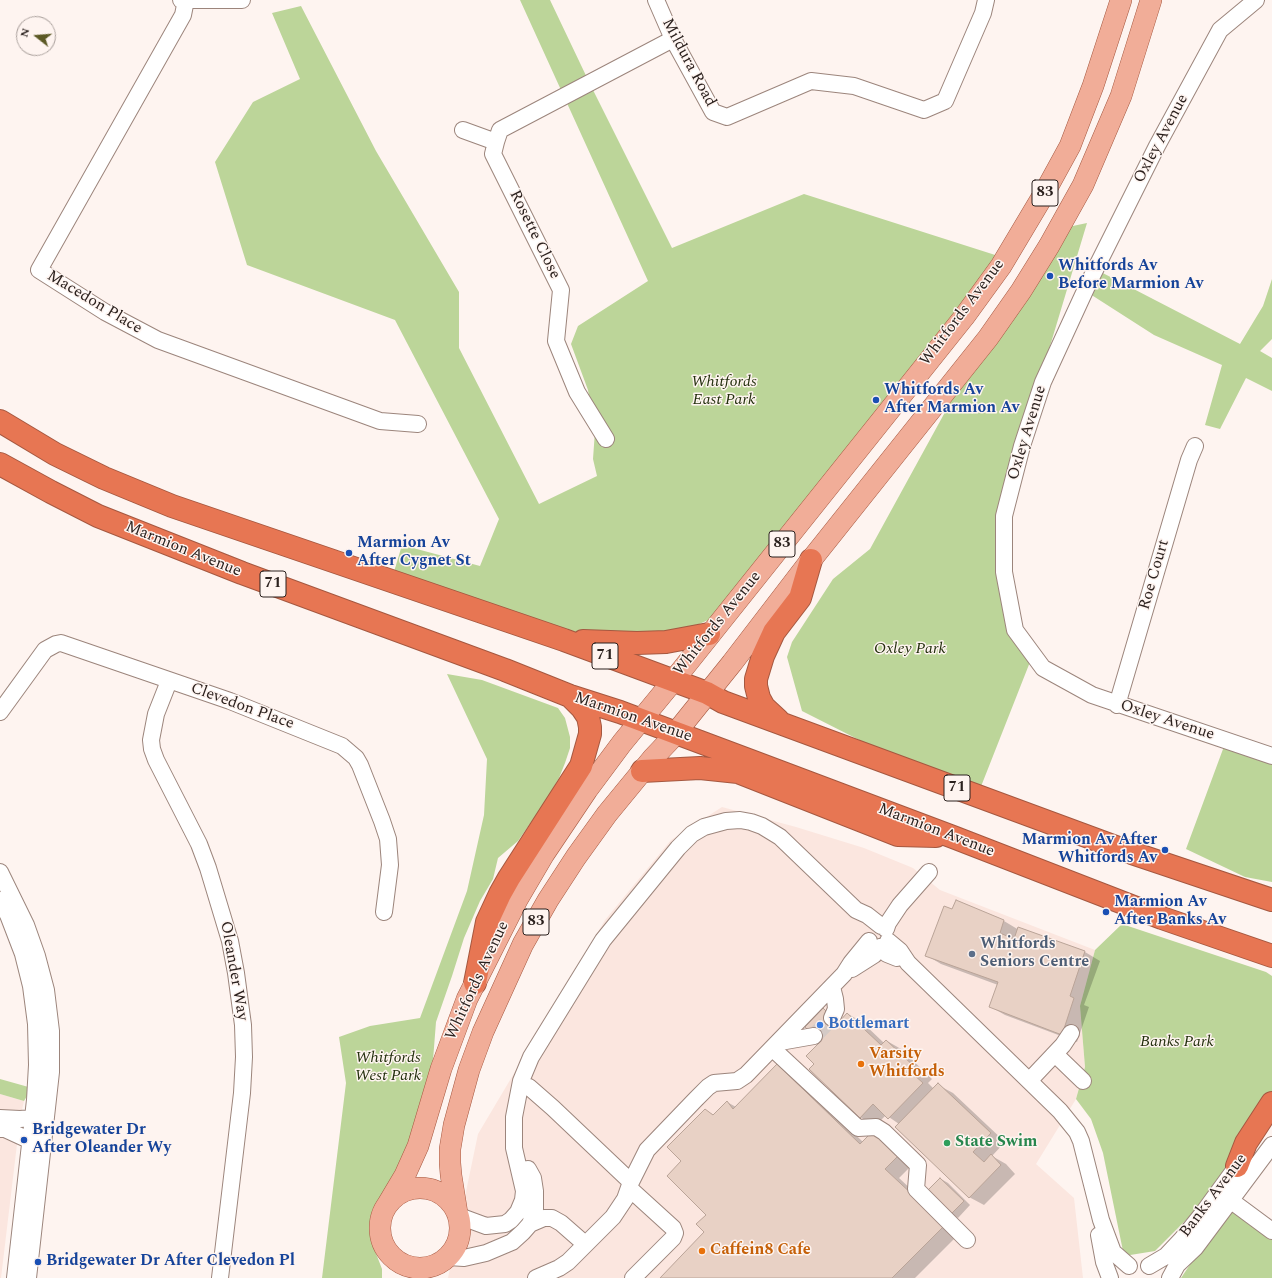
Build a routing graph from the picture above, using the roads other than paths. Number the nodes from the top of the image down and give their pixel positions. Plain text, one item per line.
1 (184, 0) edge
2 (242, 0) edge
3 (656, 0) edge
4 (986, 0) edge
5 (1121, 0) edge
6 (1151, 0) edge
7 (1256, 0) edge
8 (673, 39) junction
9 (463, 130) dead end
10 (496, 142) junction
11 (0, 421) edge
12 (418, 424) dead end
13 (606, 439) dead end
14 (1195, 446) dead end
15 (0, 464) edge
16 (0, 478) edge
17 (98, 516) junction
18 (811, 560) junction
19 (710, 634) junction
20 (564, 640) junction
21 (169, 681) junction
22 (673, 681) junction
23 (707, 693) junction
24 (570, 696) junction
25 (1117, 705) junction
26 (0, 712) edge
27 (640, 719) junction
28 (782, 724) junction
29 (676, 733) junction
30 (1272, 756) edge
31 (642, 772) junction
32 (953, 836) junction
33 (0, 872) edge
34 (929, 872) dead end
35 (0, 900) edge
36 (1272, 900) edge
37 (384, 912) dead end
38 (879, 941) junction
39 (1272, 956) edge
40 (475, 983) junction
41 (832, 987) junction
42 (832, 1018) tunnel mouth
43 (553, 1022) junction
44 (1071, 1033) dead end
45 (814, 1036) tunnel mouth
46 (776, 1045) junction
47 (1055, 1054) junction
48 (1029, 1081) junction
49 (1082, 1081) dead end
50 (529, 1087) junction
51 (1272, 1103) edge
52 (0, 1118) edge
53 (33, 1118) junction
54 (1272, 1118) edge
55 (0, 1129) edge
56 (31, 1141) junction
57 (1272, 1145) edge
58 (1237, 1166) junction
59 (630, 1185) junction
60 (1224, 1196) junction
61 (386, 1208) junction
62 (458, 1215) junction
63 (1100, 1220) junction
64 (530, 1224) junction
65 (1272, 1231) edge
66 (967, 1240) dead end
67 (585, 1244) junction
68 (384, 1245) junction
69 (446, 1258) junction
70 (1129, 1266) junction
71 (1148, 1266) junction
72 (15, 1278) edge
73 (28, 1278) edge
74 (220, 1278) edge
75 (392, 1278) edge
76 (437, 1278) edge
77 (536, 1278) edge
78 (633, 1278) edge
79 (1110, 1278) edge
80 (1118, 1278) edge
81 (1162, 1278) edge
82 (1170, 1278) edge

1 - 2 street
1 - 12 street, Macedon Place
3 - 8 street, Mildura Road
4 - 8 street, Mildura Road
5 - 19 main road, Whitfords Avenue / 83
6 - 18 main road, Whitfords Avenue / 83
7 - 25 street, Oxley Avenue
8 - 10 street
9 - 10 street
10 - 13 street, Rosette Close
11 - 20 highway, 71
14 - 25 street, Roe Court
15 - 17 highway, Marmion Avenue / 71
16 - 17 highway
17 - 24 highway, Marmion Avenue / 71
18 - 23 main road, Whitfords Avenue / 83
18 - 28 highway
19 - 20 highway
19 - 22 main road, Whitfords Avenue / 83
20 - 22 highway, 71
21 - 26 street, Clevedon Place
21 - 37 street, Clevedon Place
21 - 74 street, Oleander Way
22 - 23 highway, 71
22 - 27 main road, Whitfords Avenue / 83
23 - 28 highway, 71
23 - 29 main road, Whitfords Avenue / 83
24 - 27 highway, Marmion Avenue / 71
24 - 40 highway
25 - 30 street, Oxley Avenue
27 - 29 highway, Marmion Avenue / 71
27 - 40 main road, Whitfords Avenue / 83
28 - 36 highway, 71
29 - 31 main road, Whitfords Avenue / 83
29 - 32 highway, Marmion Avenue / 71
31 - 32 highway
31 - 62 main road, Whitfords Avenue / 83
32 - 39 highway, Marmion Avenue / 71
33 - 73 street
34 - 38 street
35 - 53 street
38 - 41 street
38 - 43 street
38 - 48 street
40 - 61 main road, Whitfords Avenue / 83
41 - 42 street
41 - 46 street
43 - 50 street
43 - 62 street
44 - 47 street
45 - 46 street
46 - 59 street
46 - 66 street
47 - 48 street
47 - 49 street
48 - 63 street
50 - 59 street
50 - 64 street
51 - 58 highway
52 - 53 street
53 - 56 street
54 - 58 street, Banks Avenue
55 - 56 street
56 - 72 street
57 - 60 street, Banks Avenue
58 - 60 street, Banks Avenue
59 - 67 street
59 - 78 street
60 - 65 street
60 - 71 street, Banks Avenue
60 - 82 street, Banks Avenue
61 - 62 main road, 83
61 - 68 main road, 83
62 - 69 main road, 83
63 - 70 street
63 - 79 street
64 - 67 street
64 - 69 street
67 - 77 street
68 - 69 main road, 83
68 - 75 main road, 83
69 - 76 main road, 83
70 - 71 street
70 - 80 street
71 - 81 street

